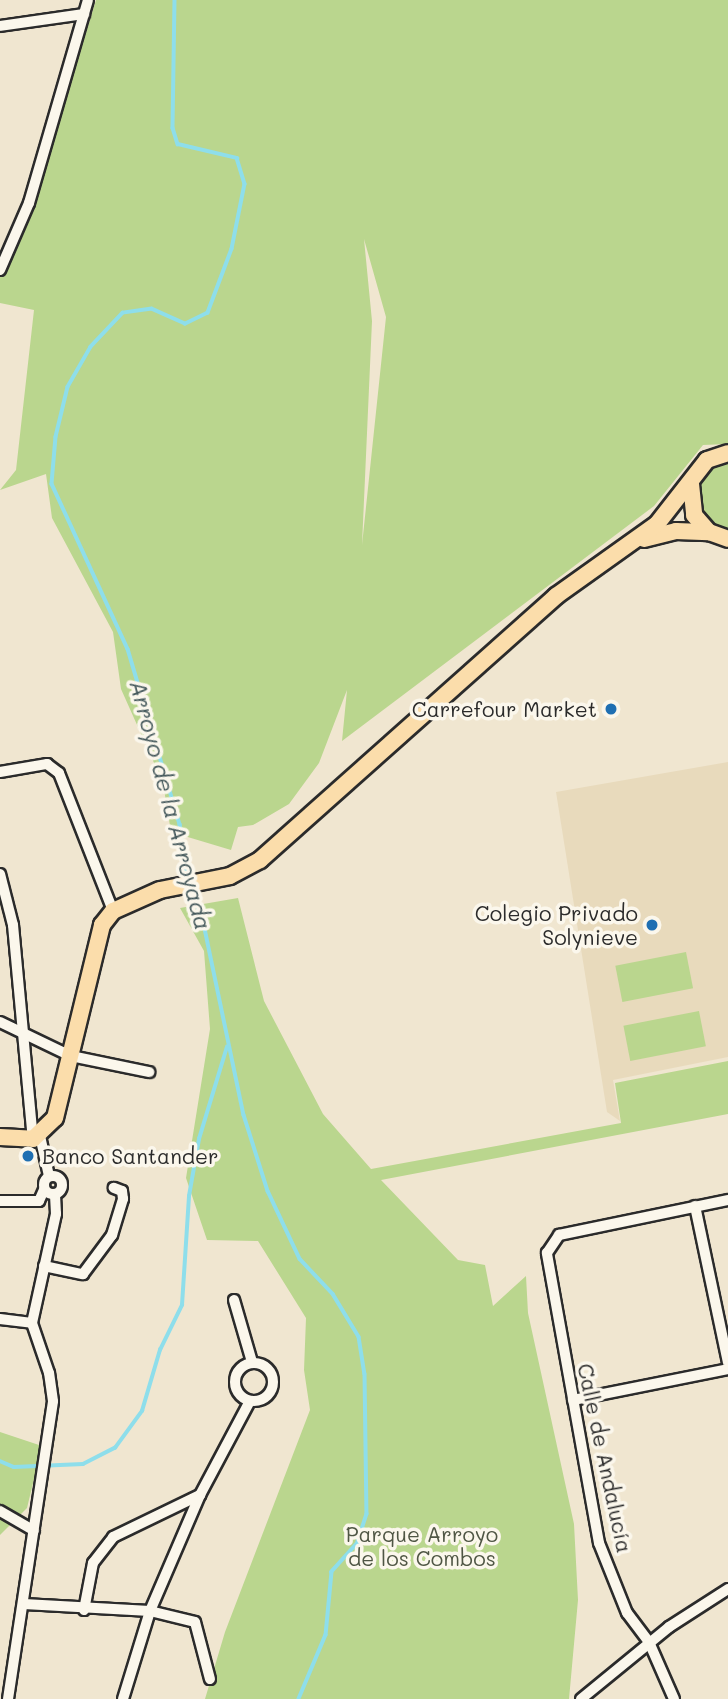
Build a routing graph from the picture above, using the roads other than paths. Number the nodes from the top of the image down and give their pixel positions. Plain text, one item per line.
1 (88, 0) edge
2 (84, 14) junction
3 (0, 26) edge
4 (4, 248) edge
5 (0, 270) edge
6 (728, 453) edge
7 (692, 481) junction
8 (709, 532) junction
9 (728, 539) edge
10 (632, 543) junction
11 (0, 772) edge
12 (0, 874) edge
13 (113, 911) junction
14 (0, 1022) edge
15 (23, 1034) junction
16 (71, 1056) junction
17 (149, 1072) dead end
18 (0, 1137) edge
19 (36, 1138) junction
20 (49, 1176) junction
21 (114, 1188) dead end
22 (44, 1191) junction
23 (55, 1194) junction
24 (728, 1200) edge
25 (0, 1201) edge
26 (695, 1206) junction
27 (44, 1266) junction
28 (234, 1300) dead end
29 (1, 1323) edge
30 (32, 1323) junction
31 (252, 1362) junction
32 (728, 1366) edge
33 (573, 1400) junction
34 (250, 1401) junction
35 (200, 1495) junction
36 (0, 1511) edge
37 (34, 1531) junction
38 (728, 1588) edge
39 (24, 1604) junction
40 (84, 1610) junction
41 (150, 1611) junction
42 (649, 1642) junction
43 (210, 1679) dead end
44 (8, 1699) edge
45 (123, 1699) edge
46 (581, 1699) edge
47 (674, 1699) edge

1 - 2 street
2 - 3 street
2 - 4 street
4 - 5 street
6 - 7 main road
7 - 8 main road
7 - 10 main road
8 - 9 main road
8 - 10 main road
10 - 13 main road
11 - 13 street
12 - 15 street
13 - 16 main road
14 - 15 street
15 - 16 street
15 - 19 street
16 - 17 street
16 - 19 main road
18 - 19 main road
19 - 20 street
20 - 22 street
20 - 23 street
21 - 27 street
22 - 23 street
22 - 25 street
23 - 27 street
24 - 26 street
26 - 32 street
26 - 33 street, Calle de Andalucía
27 - 30 street
28 - 31 street
29 - 30 street
30 - 37 street
31 - 34 street
31 - 34 street
32 - 33 street
33 - 42 street, Calle de Andalucía
34 - 35 street
35 - 40 street
35 - 41 street
36 - 37 street
37 - 39 street
38 - 42 street
39 - 40 street
39 - 44 street
40 - 41 street
41 - 43 street
41 - 45 street
42 - 46 street
42 - 47 street, Calle de Andalucía

